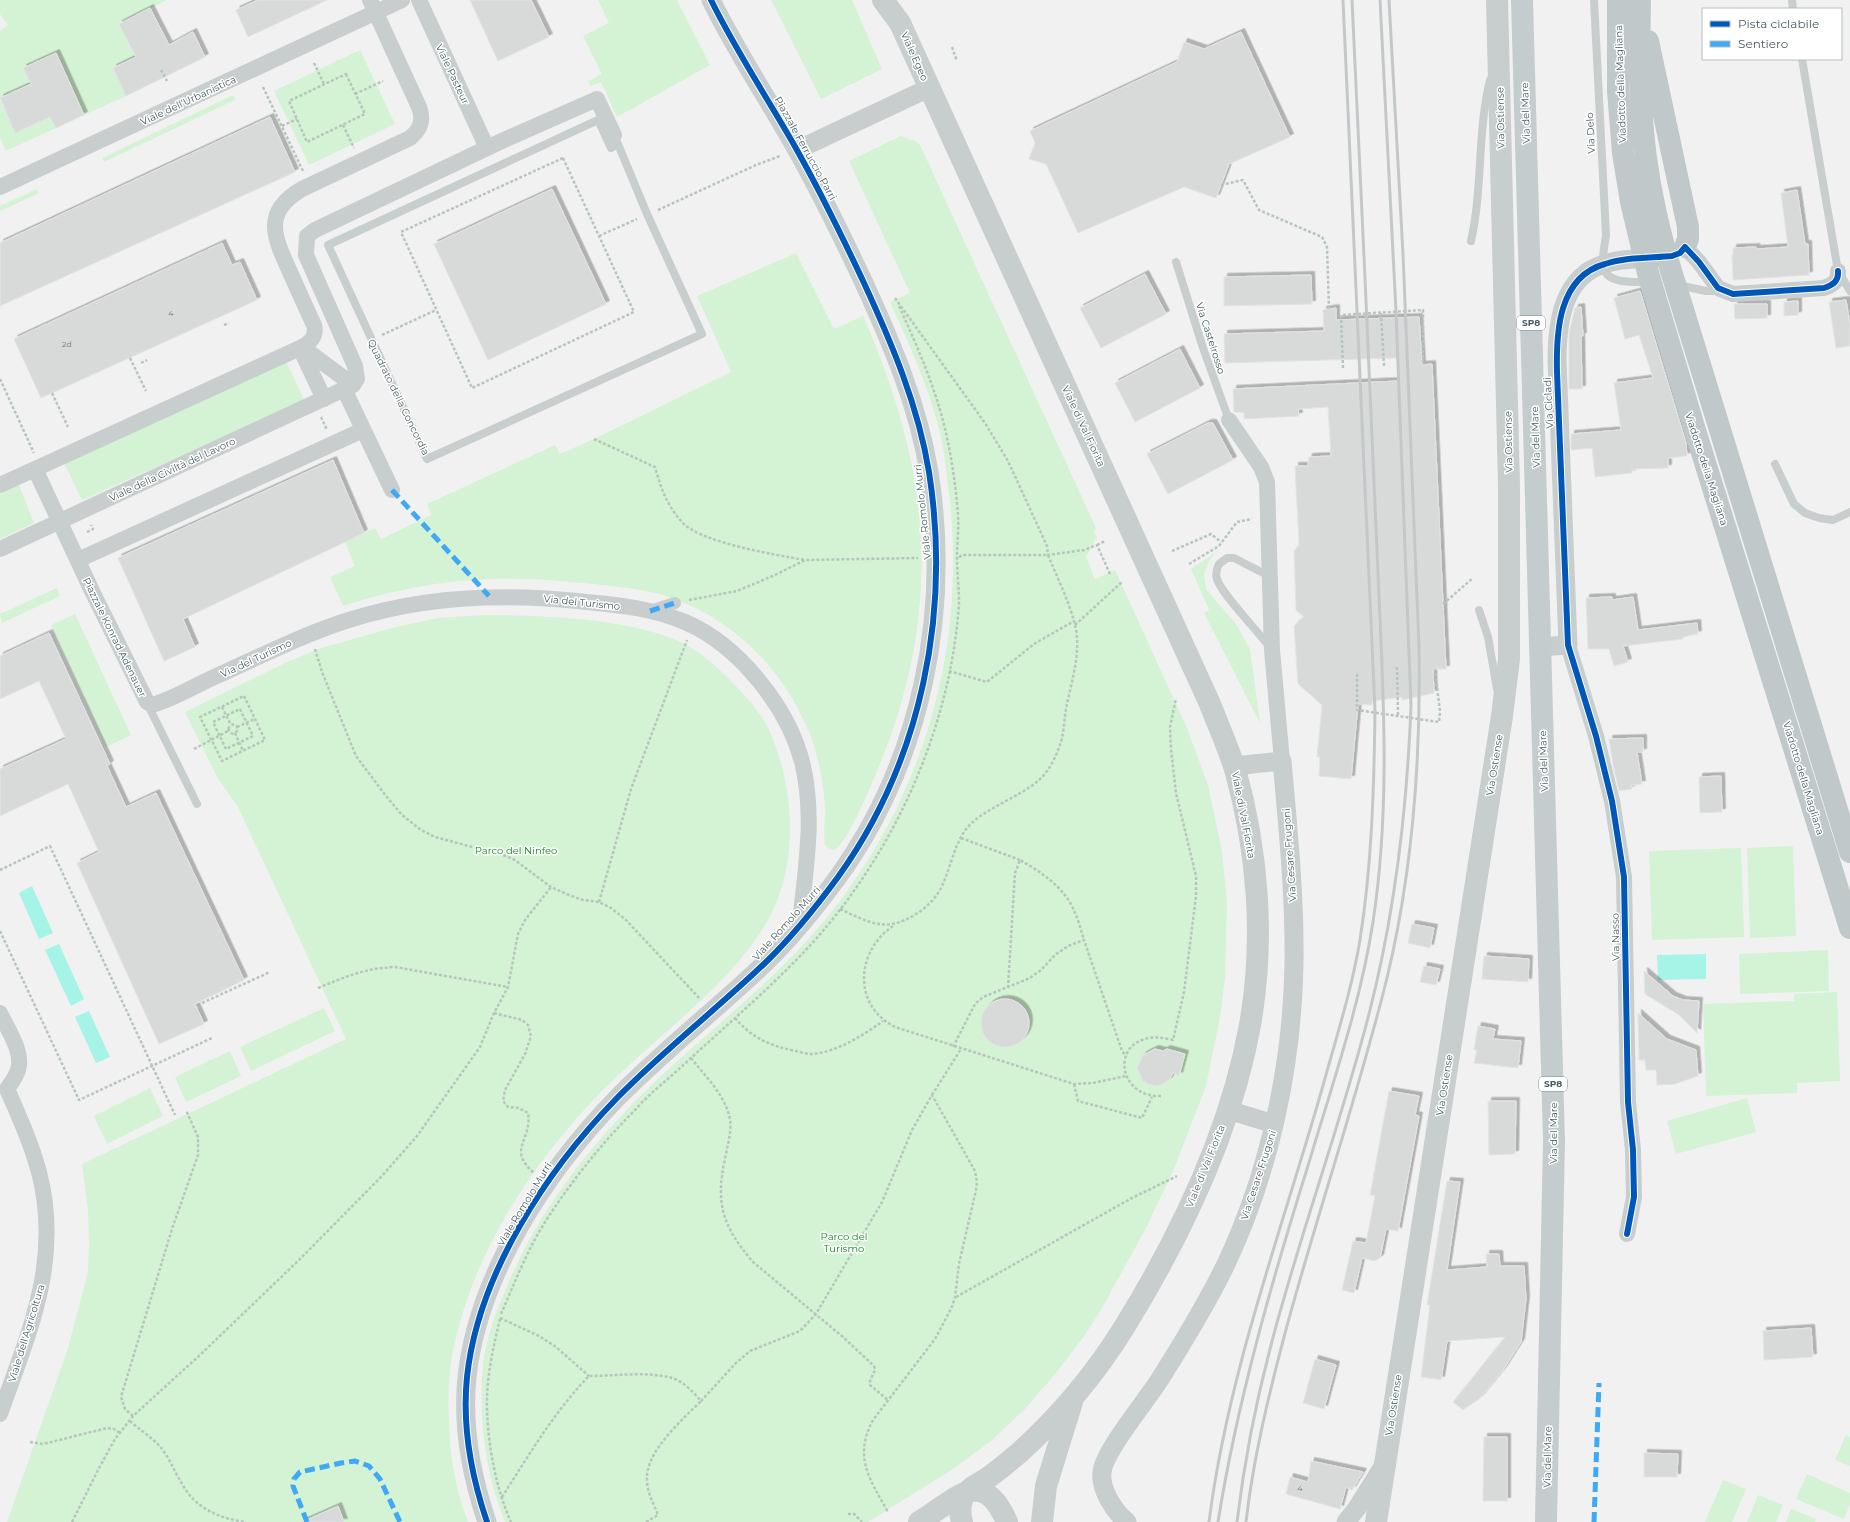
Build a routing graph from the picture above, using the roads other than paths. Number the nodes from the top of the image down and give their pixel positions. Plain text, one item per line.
1 (402, 0) edge
2 (419, 0) edge
3 (711, 0) edge
4 (883, 0) edge
5 (898, 0) edge
6 (1497, 0) edge
7 (1522, 0) edge
8 (1594, 0) edge
9 (1618, 0) edge
10 (1640, 2) edge
11 (373, 6) edge
12 (900, 23) junction
13 (1498, 48) junction
14 (1802, 60) edge
15 (929, 88) junction
16 (616, 139) junction
17 (487, 148) junction
18 (797, 150) junction
19 (0, 187) edge
20 (1471, 241) dead end
21 (1685, 247) junction
22 (1176, 262) dead end
23 (1602, 264) junction
24 (1838, 271) junction
25 (1724, 291) junction
26 (1850, 291) edge
27 (876, 310) joint
28 (301, 348) junction
29 (348, 387) junction
30 (324, 399) junction
31 (1229, 420) joint
32 (363, 430) junction
33 (1775, 464) dead end
34 (38, 468) junction
35 (0, 485) edge
36 (392, 490) dead end
37 (1850, 512) edge
38 (60, 521) junction
39 (0, 549) edge
40 (78, 560) junction
41 (1269, 576) junction
42 (675, 603) road end
43 (1479, 610) dead end
44 (650, 611) junction
45 (1568, 645) junction
46 (1540, 647) junction
47 (1272, 650) junction
48 (147, 702) junction
49 (1502, 716) junction
50 (1282, 761) junction
51 (1234, 766) junction
52 (197, 804) dead end
53 (1850, 852) edge
54 (800, 924) junction
55 (1850, 928) edge
56 (0, 1013) edge
57 (2, 1090) edge
58 (1228, 1110) junction
59 (1274, 1124) junction
60 (1628, 1234) dead end
61 (1074, 1395) junction
62 (0, 1414) edge
63 (1384, 1465) junction
64 (967, 1492) junction
65 (486, 1522) edge
66 (919, 1522) edge
67 (962, 1522) edge
68 (1007, 1522) edge
69 (1042, 1522) edge
70 (1127, 1522) edge
71 (1346, 1522) edge
72 (1376, 1522) edge
73 (1546, 1522) edge

1 - 11 street
2 - 17 street, Viale Pasteur
3 - 18 street, Piazzale Ferruccio Parri
4 - 12 main road, Viale Egeo
5 - 12 main road, Viale Egeo
6 - 13 main road, Via Ostiense
7 - 46 main road, Via del Mare / SP8
8 - 23 lane, Via Delo
9 - 55 highway, Viadotto della Magliana
10 - 21 highway
10 - 53 highway, Viadotto della Magliana
11 - 19 street, Viale dell'Urbanistica
11 - 28 street
12 - 15 main road, Viale Egeo
13 - 20 lane
13 - 49 main road, Via Ostiense
14 - 24 lane
15 - 18 street, Piazzale Ferruccio Parri
15 - 51 main road, Viale di Val Fiorita
16 - 16 lane, Quadrato della Concordia
16 - 17 street, Quadrato della Concordia
17 - 29 street, Quadrato della Concordia
18 - 27 street, Piazzale Ferruccio Parri
21 - 23 street, Via Cicladi
21 - 25 street
22 - 31 lane, Via Castelrosso
23 - 25 lane
23 - 45 street, Via Cicladi
24 - 25 street
24 - 26 lane
27 - 54 street, Viale Romolo Murri
28 - 29 street
28 - 30 street
28 - 34 street
29 - 30 street, Viale della Civiltà del Lavoro
29 - 32 street
30 - 38 street, Viale della Civiltà del Lavoro
31 - 41 street
32 - 36 street
32 - 40 street
33 - 37 lane
34 - 35 street
34 - 38 street, Piazzale Konrad Adenauer
38 - 39 street, Viale della Civiltà del Lavoro
38 - 40 street, Piazzale Konrad Adenauer
40 - 48 street, Piazzale Konrad Adenauer
41 - 47 street
41 - 47 lane
42 - 44 street
43 - 49 lane
44 - 48 street, Via del Turismo
44 - 54 street, Via del Turismo
45 - 46 street
45 - 60 street, Via Nasso
46 - 73 main road, Via del Mare / SP8
47 - 50 street
48 - 52 lane, Piazzale Konrad Adenauer
49 - 63 main road, Via Ostiense
50 - 51 street, Viale di Val Fiorita
50 - 59 street, Via Cesare Frugoni
51 - 58 main road, Viale di Val Fiorita
54 - 65 street, Viale Romolo Murri
56 - 57 street
57 - 62 street, Viale dell'Agricoltura
58 - 59 street
58 - 61 main road, Viale di Val Fiorita
59 - 70 street, Via Cesare Frugoni
61 - 64 main road, Viale di Val Fiorita
61 - 69 main road
63 - 71 street
63 - 72 main road, Via Ostiense
64 - 66 main road, Viale di Val Fiorita
64 - 67 main road
64 - 68 main road

